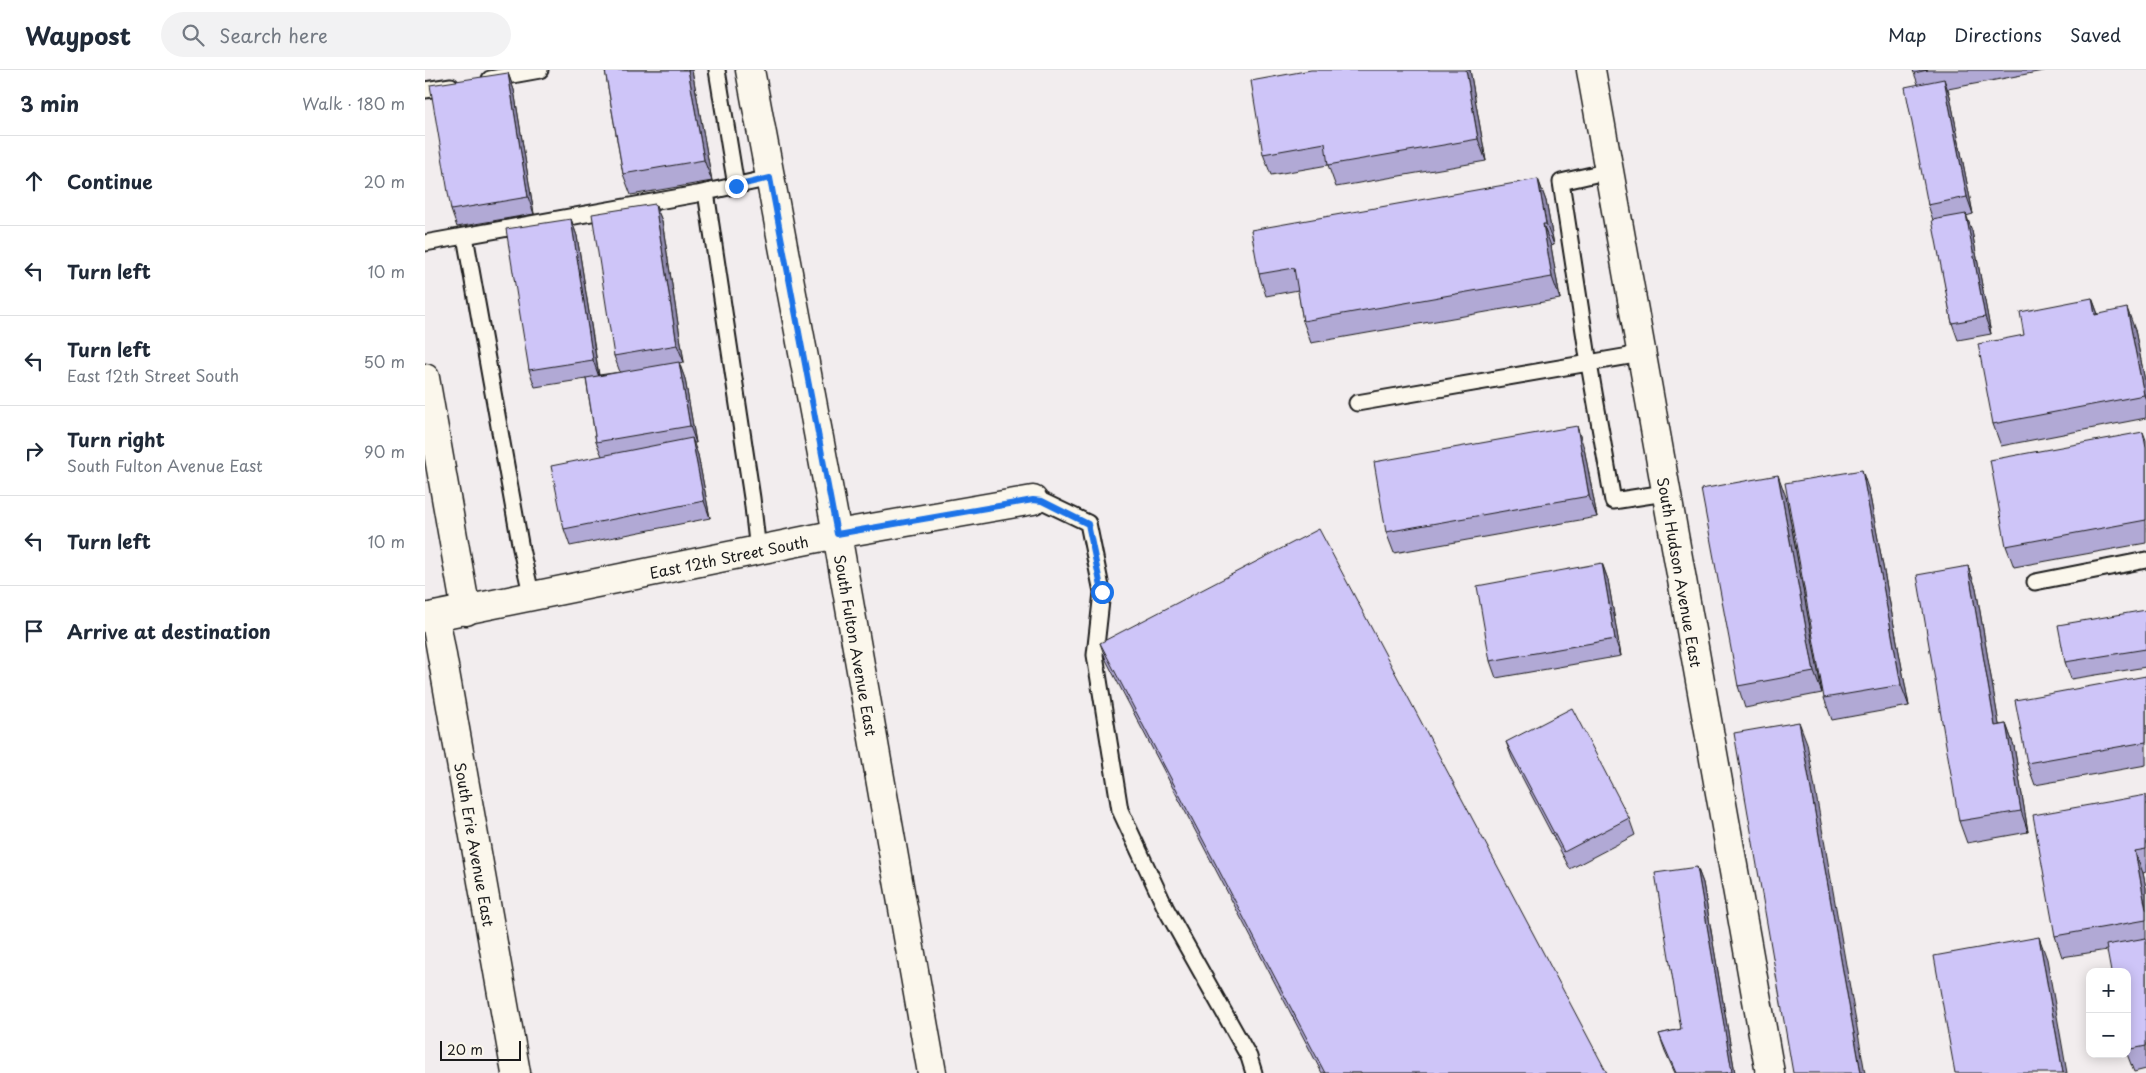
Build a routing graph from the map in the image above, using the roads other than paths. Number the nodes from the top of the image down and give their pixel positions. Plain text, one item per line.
1 (540, 70) edge
2 (717, 70) edge
3 (750, 70) edge
4 (1591, 70) edge
5 (425, 90) edge
6 (1609, 171) junction
7 (770, 178) junction
8 (736, 186) junction
9 (706, 192) junction
10 (465, 236) junction
11 (425, 243) edge
12 (1641, 354) junction
13 (1589, 364) junction
14 (425, 378) edge
15 (1357, 403) dead end
16 (1665, 493) junction
17 (1033, 500) joint
18 (837, 534) junction
19 (758, 551) junction
20 (2146, 560) edge
21 (2035, 582) dead end
22 (531, 598) junction
23 (466, 611) junction
24 (430, 617) edge
25 (516, 1073) edge
26 (932, 1073) edge
27 (1254, 1073) edge
28 (1770, 1073) edge

1 - 5 lane
2 - 8 lane
3 - 7 street, South Fulton Avenue East
4 - 6 street, South Hudson Avenue East
6 - 12 street, South Hudson Avenue East
6 - 13 lane
7 - 8 lane
7 - 18 street, South Fulton Avenue East
8 - 9 lane
9 - 10 lane
9 - 19 lane
10 - 11 lane
10 - 22 lane
12 - 13 lane
12 - 16 street, South Hudson Avenue East
13 - 15 lane
13 - 16 lane
14 - 23 street
16 - 28 street, South Hudson Avenue East
17 - 18 street, East 12th Street South
17 - 27 lane
18 - 19 street, East 12th Street South
18 - 26 street, South Fulton Avenue East
19 - 22 street, East 12th Street South
20 - 21 lane
22 - 23 street, East 12th Street South
23 - 24 street, East 12th Street South
24 - 25 street, South Erie Avenue East

